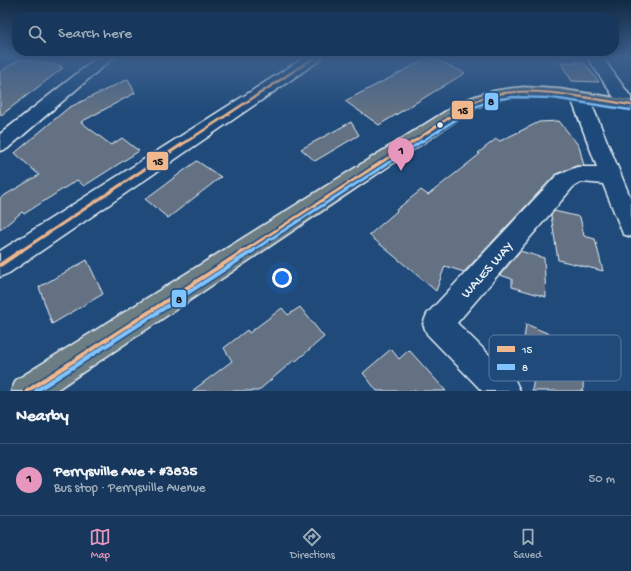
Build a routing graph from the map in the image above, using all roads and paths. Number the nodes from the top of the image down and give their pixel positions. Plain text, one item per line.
1 (85, 75) edge
2 (287, 75) edge
3 (607, 75) edge
4 (580, 98) junction
5 (629, 105) edge
6 (0, 144) edge
7 (612, 178) junction
8 (631, 227) edge
9 (0, 266) edge
10 (489, 376) edge
11 (494, 381) edge
12 (27, 391) edge
13 (504, 391) edge

1 - 6 street
2 - 9 street
3 - 5 street
4 - 5 main road
4 - 7 street
4 - 12 main road
7 - 8 street
7 - 10 street, WALES WAY
11 - 13 street, WALES WAY

